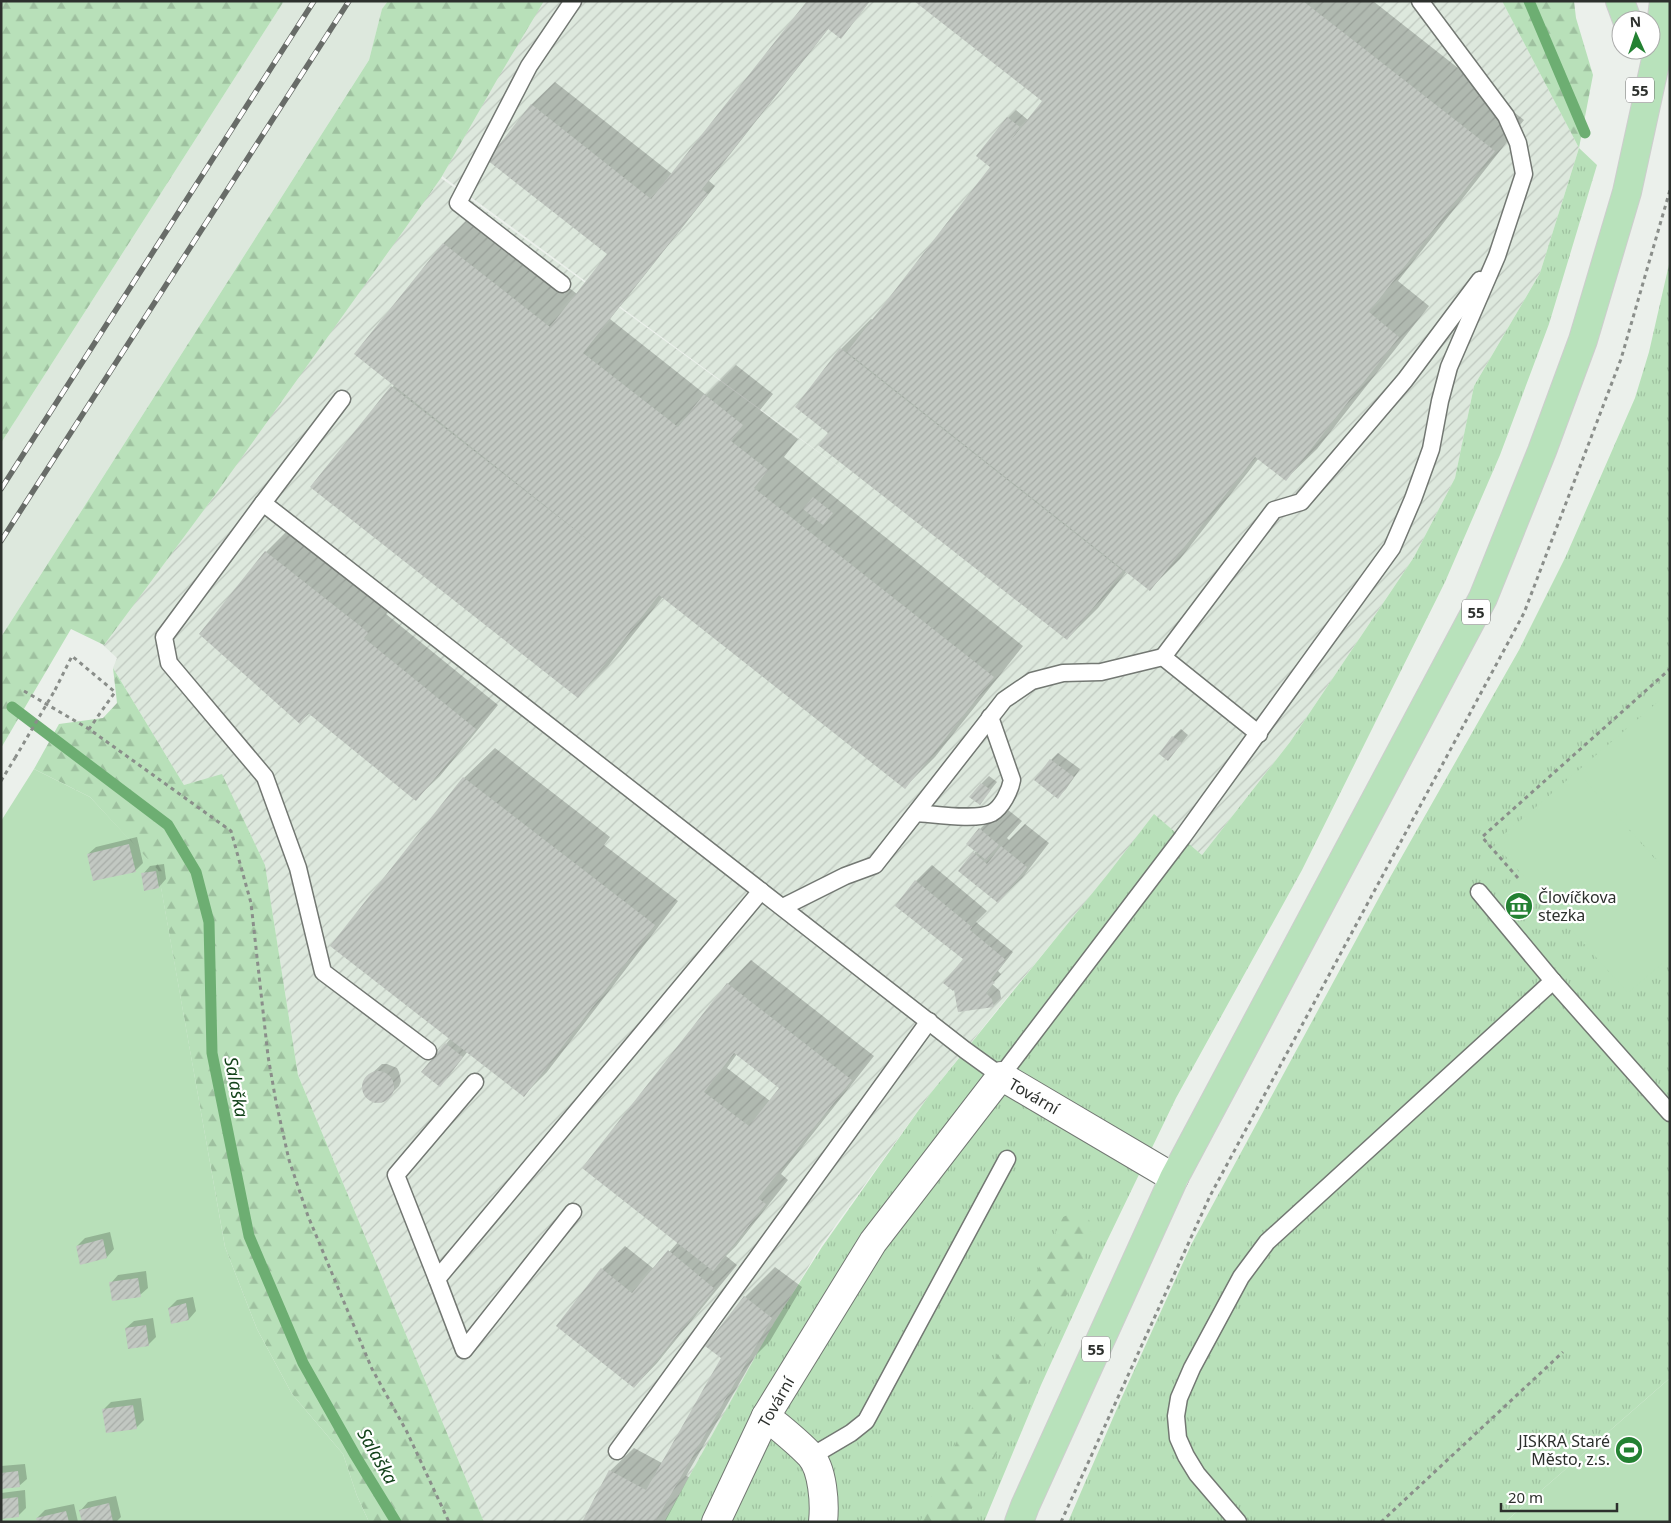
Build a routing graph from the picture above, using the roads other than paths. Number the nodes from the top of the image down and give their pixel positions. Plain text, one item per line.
1 (573, 1) edge
2 (1420, 1) edge
3 (1664, 1) edge
4 (1638, 60) edge
5 (1640, 130) junction
6 (1497, 256) junction
7 (562, 284) dead end
8 (342, 398) dead end
9 (263, 503) junction
10 (1163, 657) junction
11 (990, 717) junction
12 (1259, 734) junction
13 (916, 813) junction
14 (761, 891) junction
15 (1478, 892) dead end
16 (783, 907) junction
17 (1553, 981) junction
18 (929, 1021) junction
19 (428, 1051) dead end
20 (1001, 1076) junction
21 (475, 1082) dead end
22 (1670, 1113) edge
23 (1007, 1159) dead end
24 (1174, 1178) junction
25 (573, 1212) dead end
26 (437, 1279) junction
27 (766, 1416) junction
28 (617, 1451) dead end
29 (812, 1456) junction
30 (716, 1522) edge
31 (823, 1522) edge
32 (1019, 1522) edge
33 (1238, 1522) edge

1 - 7 lane
2 - 6 lane
3 - 5 main road, 55
4 - 5 main road, 55
5 - 24 main road, 55
6 - 10 lane
6 - 12 lane
8 - 9 lane
9 - 14 lane
9 - 19 lane
10 - 11 lane
10 - 12 lane
11 - 13 lane
11 - 13 lane
12 - 20 lane
13 - 16 lane
14 - 16 lane
14 - 26 lane
15 - 17 lane
16 - 18 lane
17 - 22 lane
17 - 33 lane
18 - 20 lane
18 - 28 lane
20 - 24 street, Tovární
20 - 27 street, Tovární
21 - 26 lane
23 - 29 lane
24 - 32 main road, 55
25 - 26 lane
27 - 29 street
27 - 30 street, Tovární
29 - 31 street

